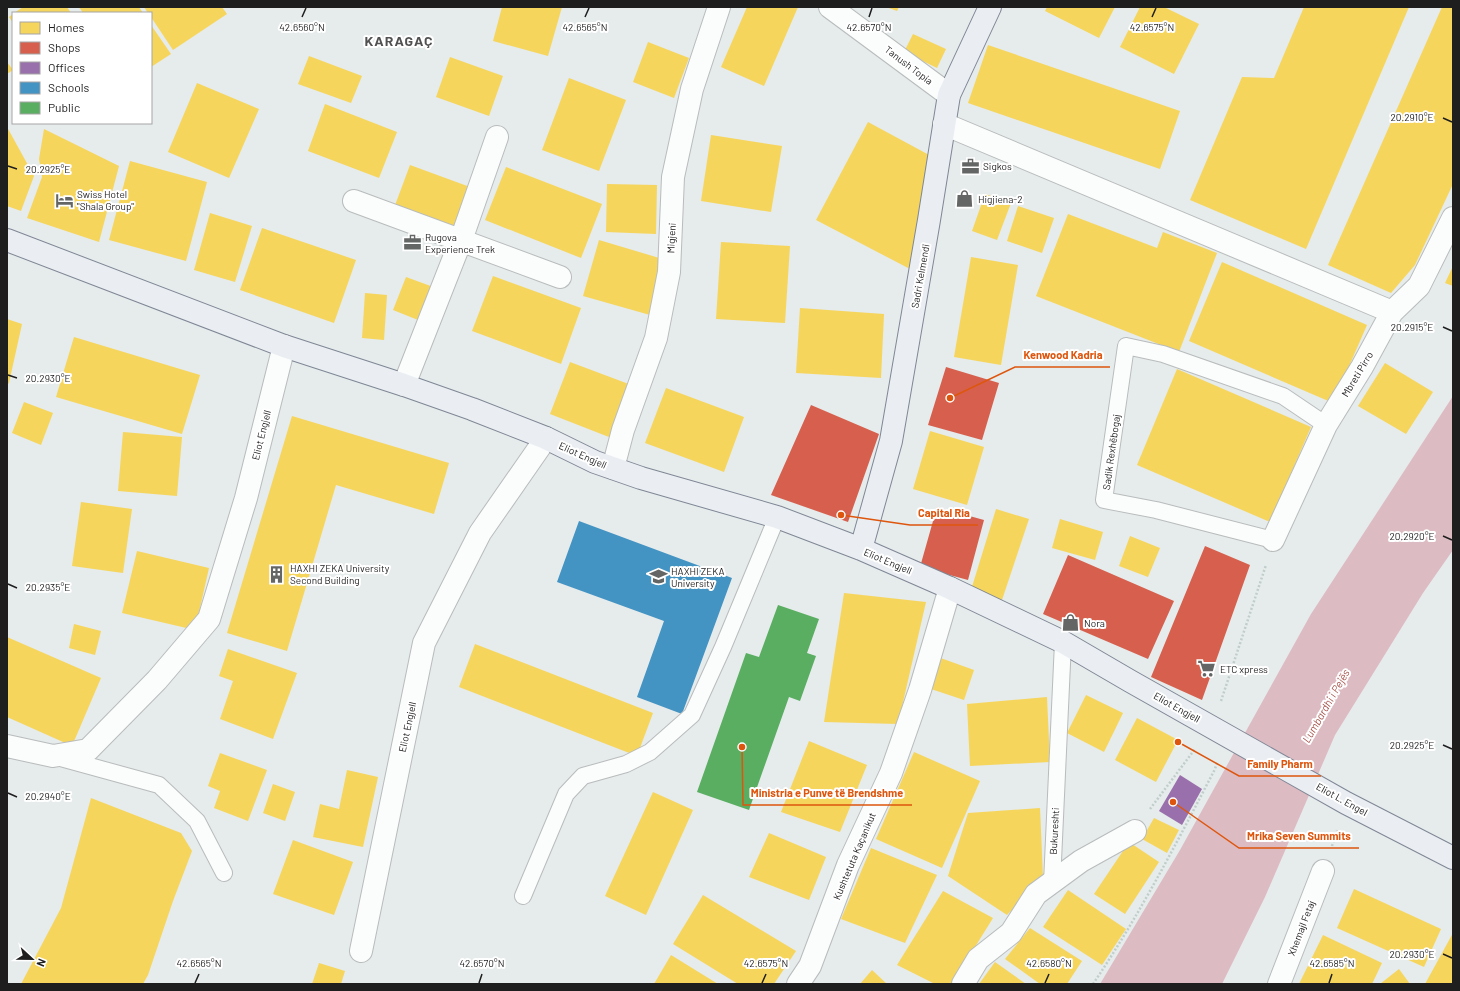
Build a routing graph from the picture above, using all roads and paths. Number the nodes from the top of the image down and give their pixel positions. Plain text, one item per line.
1 (719, 7) edge
2 (830, 7) edge
3 (990, 7) edge
4 (948, 95) junction
5 (944, 124) junction
6 (497, 137) dead end
7 (354, 201) dead end
8 (1453, 218) edge
9 (7, 240) edge
10 (461, 240) junction
11 (560, 277) dead end
12 (1392, 312) junction
13 (284, 346) junction
14 (404, 385) junction
15 (1326, 425) junction
16 (546, 438) junction
17 (613, 468) junction
18 (777, 517) junction
19 (1273, 540) junction
20 (861, 549) junction
21 (950, 588) junction
22 (1064, 642) junction
23 (1224, 733) junction
24 (7, 746) edge
25 (53, 756) junction
26 (1346, 803) junction
27 (1135, 830) joint
28 (1453, 858) edge
29 (1323, 871) joint
30 (224, 873) dead end
31 (1052, 883) junction
32 (523, 896) dead end
33 (361, 950) dead end
34 (798, 984) edge
35 (963, 984) edge
36 (1093, 984) edge
37 (1279, 984) edge

1 - 17 street, Migjeni
2 - 4 street, Tanush Topia
3 - 4 main road, Sadri Kelmendi
4 - 5 main road, Sadri Kelmendi
5 - 12 street
5 - 20 main road, Sadri Kelmendi
6 - 10 street
7 - 10 street
8 - 12 street, Mbreti Pirro
9 - 13 main road, Eliot Engjell
10 - 11 street
10 - 14 street
12 - 15 street, Mbreti Pirro
13 - 14 main road, Eliot Engjell
13 - 25 street, Eliot Engjell
14 - 16 main road, Eliot Engjell
15 - 19 street, Mbreti Pirro
15 - 19 lane, Sadik Rexhëbogaj
16 - 17 main road, Eliot Engjell
16 - 33 street, Eliot Engjell
17 - 18 main road, Eliot Engjell
18 - 20 main road, Eliot Engjell
18 - 32 lane
19 - 23 path
20 - 21 main road, Eliot Engjell
21 - 22 main road, Eliot Engjell
21 - 34 street, Kushtetuta Kaçanikut
22 - 23 main road, Eliot Engjell
22 - 31 lane, Bukureshti
23 - 26 main road, Eliot L. Engel
23 - 27 path, Eliot Engjell
23 - 36 path
24 - 25 street, Eliot Engjell
25 - 30 lane
26 - 28 main road, Eliot L. Engel
26 - 29 path
27 - 31 street
29 - 37 street, Xhemajl Fetaj
31 - 35 street

